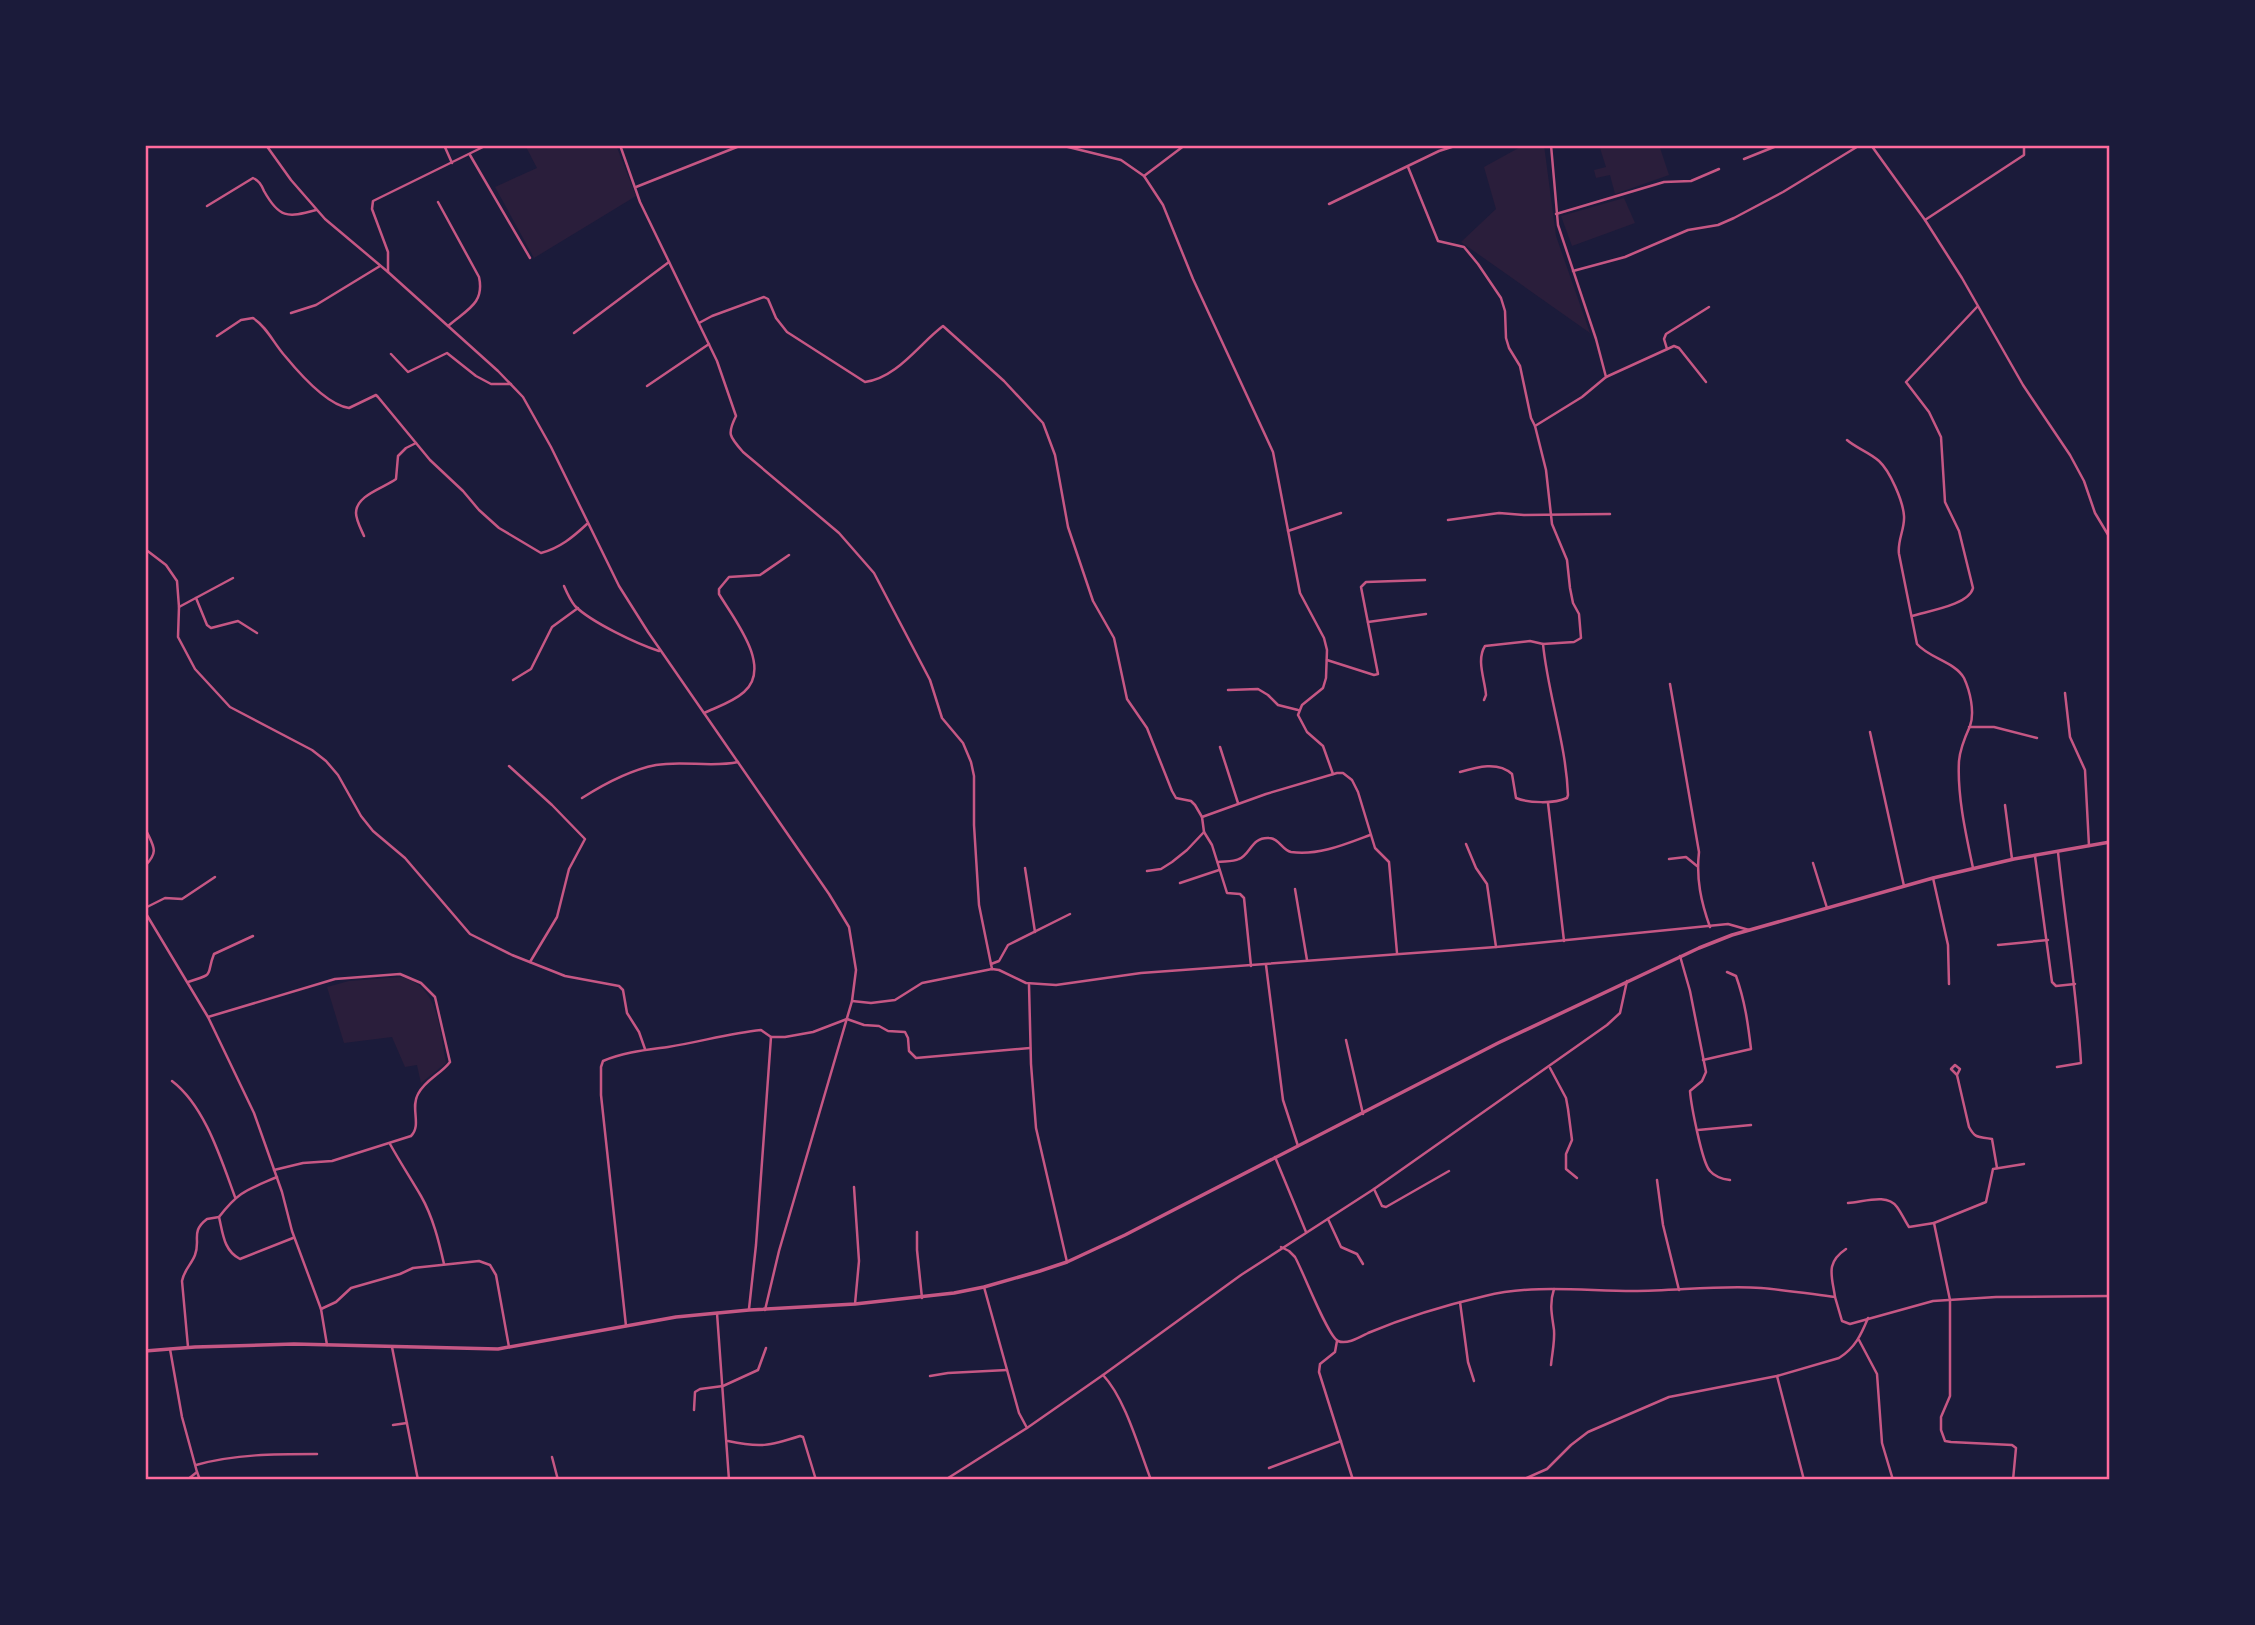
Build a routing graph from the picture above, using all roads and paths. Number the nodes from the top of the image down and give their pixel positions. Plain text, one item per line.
1 (266, 145) edge
2 (444, 145) edge
3 (487, 145) edge
4 (620, 145) edge
5 (742, 145) edge
6 (1060, 145) edge
7 (1185, 145) edge
8 (1458, 145) edge
9 (1550, 145) edge
10 (1779, 145) edge
11 (1860, 145) edge
12 (1871, 145) edge
13 (2025, 145) edge
14 (470, 154) junction
15 (1744, 159) dead end
16 (452, 163) junction
17 (1408, 167) junction
18 (1719, 169) dead end
19 (1144, 176) junction
20 (636, 187) junction
21 (438, 202) dead end
22 (1329, 204) dead end
23 (207, 206) dead end
24 (316, 210) junction
25 (1556, 214) junction
26 (1925, 220) junction
27 (530, 258) dead end
28 (669, 262) junction
29 (380, 266) junction
30 (1573, 271) junction
31 (388, 272) junction
32 (1709, 307) dead end
33 (1977, 307) junction
34 (291, 313) dead end
35 (699, 323) junction
36 (448, 327) junction
37 (574, 333) dead end
38 (217, 336) dead end
39 (709, 344) junction
40 (1667, 349) junction
41 (391, 354) dead end
42 (1606, 377) junction
43 (1706, 382) dead end
44 (511, 384) junction
45 (647, 386) dead end
46 (1535, 426) junction
47 (1846, 440) dead end
48 (416, 443) junction
49 (1340, 513) dead end
50 (1550, 514) junction
51 (1610, 514) dead end
52 (1448, 520) dead end
53 (587, 524) junction
54 (1288, 531) junction
55 (364, 536) dead end
56 (2110, 538) edge
57 (145, 549) edge
58 (789, 555) dead end
59 (233, 578) dead end
60 (1425, 580) dead end
61 (564, 586) dead end
62 (196, 598) junction
63 (179, 607) junction
64 (578, 608) junction
65 (1426, 614) dead end
66 (1912, 616) junction
67 (1368, 622) junction
68 (257, 633) dead end
69 (1543, 643) junction
70 (662, 652) junction
71 (1327, 660) junction
72 (513, 680) dead end
73 (1670, 684) dead end
74 (1228, 690) dead end
75 (2065, 693) dead end
76 (1484, 700) dead end
77 (1298, 710) junction
78 (704, 713) junction
79 (1969, 727) junction
80 (1870, 732) dead end
81 (2037, 738) dead end
82 (1220, 747) dead end
83 (737, 762) junction
84 (509, 766) dead end
85 (1461, 772) dead end
86 (1333, 774) junction
87 (582, 798) dead end
88 (1238, 803) junction
89 (1548, 803) junction
90 (2005, 805) dead end
91 (1202, 817) junction
92 (145, 828) edge
93 (1204, 832) junction
94 (1370, 835) junction
95 (2110, 842) edge
96 (1466, 844) dead end
97 (2089, 846) junction
98 (2058, 852) junction
99 (2035, 856) junction
100 (1669, 859) dead end
101 (2012, 859) junction
102 (1218, 862) junction
103 (1813, 863) dead end
104 (145, 866) edge
105 (1697, 866) junction
106 (1973, 868) junction
107 (1025, 869) dead end
108 (1219, 870) junction
109 (1147, 871) dead end
110 (215, 877) dead end
111 (1933, 878) junction
112 (1180, 883) dead end
113 (1904, 886) junction
114 (1296, 889) dead end
115 (1827, 908) junction
116 (145, 910) edge
117 (1070, 914) dead end
118 (1710, 927) junction
119 (1750, 930) junction
120 (1035, 932) junction
121 (253, 936) dead end
122 (2048, 940) junction
123 (1564, 941) junction
124 (1998, 944) dead end
125 (1496, 947) junction
126 (1396, 953) junction
127 (1680, 956) junction
128 (1307, 960) junction
129 (530, 962) junction
130 (991, 964) junction
131 (1266, 965) junction
132 (1251, 966) junction
133 (992, 969) junction
134 (1727, 972) dead end
135 (1627, 980) junction
136 (188, 982) junction
137 (1029, 984) junction
138 (1949, 984) dead end
139 (2075, 984) junction
140 (852, 1000) junction
141 (208, 1017) junction
142 (847, 1019) junction
143 (771, 1037) junction
144 (1346, 1040) dead end
145 (1030, 1048) junction
146 (645, 1049) junction
147 (1703, 1060) junction
148 (1549, 1066) junction
149 (2057, 1067) dead end
150 (1957, 1074) dead end
151 (172, 1081) dead end
152 (1363, 1114) junction
153 (1751, 1125) dead end
154 (1698, 1129) junction
155 (390, 1143) junction
156 (1298, 1146) junction
157 (1276, 1157) junction
158 (2024, 1164) dead end
159 (1997, 1168) junction
160 (274, 1170) junction
161 (1449, 1171) dead end
162 (277, 1177) junction
163 (1577, 1178) dead end
164 (1657, 1180) dead end
165 (1730, 1180) dead end
166 (854, 1187) dead end
167 (1374, 1189) junction
168 (234, 1197) junction
169 (1848, 1203) dead end
170 (219, 1217) junction
171 (1328, 1219) junction
172 (1934, 1223) junction
173 (917, 1232) dead end
174 (1306, 1232) junction
175 (294, 1238) junction
176 (1281, 1247) junction
177 (1846, 1249) dead end
178 (1067, 1262) junction
179 (444, 1264) junction
180 (1363, 1264) dead end
181 (984, 1287) junction
182 (1555, 1289) junction
183 (1679, 1290) junction
184 (2110, 1296) edge
185 (1835, 1297) junction
186 (922, 1298) junction
187 (1950, 1300) junction
188 (1460, 1302) junction
189 (855, 1304) junction
190 (321, 1309) junction
191 (749, 1310) junction
192 (765, 1310) junction
193 (717, 1313) junction
194 (1868, 1318) junction
195 (626, 1326) junction
196 (1859, 1340) junction
197 (1337, 1341) junction
198 (327, 1345) junction
199 (188, 1347) junction
200 (392, 1347) junction
201 (509, 1347) junction
202 (766, 1348) dead end
203 (170, 1349) junction
204 (145, 1351) edge
205 (1551, 1365) dead end
206 (1007, 1370) junction
207 (1103, 1375) junction
208 (930, 1376) dead end
209 (1777, 1376) junction
210 (1474, 1381) dead end
211 (723, 1385) junction
212 (694, 1409) dead end
213 (407, 1423) junction
214 (393, 1425) dead end
215 (1027, 1427) junction
216 (727, 1440) junction
217 (1341, 1441) junction
218 (317, 1454) dead end
219 (552, 1457) dead end
220 (195, 1465) junction
221 (1269, 1468) dead end
222 (197, 1472) junction
223 (187, 1480) edge
224 (200, 1480) edge
225 (418, 1480) edge
226 (558, 1480) edge
227 (729, 1480) edge
228 (816, 1480) edge
229 (945, 1480) edge
230 (1152, 1480) edge
231 (1353, 1480) edge
232 (1522, 1480) edge
233 (1804, 1480) edge
234 (1893, 1480) edge
235 (2013, 1480) edge

1 - 24 street
2 - 16 street
3 - 14 street
4 - 20 street
5 - 20 street
6 - 19 street
7 - 19 street
8 - 17 street
9 - 25 street
10 - 15 street
11 - 30 street
12 - 26 street
13 - 26 street
14 - 16 street
14 - 27 street
16 - 31 street
17 - 22 street
17 - 46 street
18 - 25 street
19 - 54 street
20 - 28 street
21 - 36 street
23 - 24 street
24 - 29 street
25 - 30 street
26 - 33 street
28 - 35 street
28 - 37 street
29 - 31 street
29 - 34 street
30 - 42 street
31 - 36 street
32 - 40 street
33 - 56 street
33 - 66 street
35 - 39 street
35 - 91 street
36 - 44 street
38 - 48 street
39 - 45 street
39 - 130 street
40 - 42 street
40 - 43 street
41 - 44 street
42 - 46 street
44 - 53 street
46 - 50 street
47 - 66 street
48 - 53 street
48 - 55 street
49 - 54 street
50 - 51 street
50 - 52 street
50 - 69 street
53 - 70 street
54 - 71 street
57 - 63 street
58 - 78 street
59 - 62 street
60 - 67 street
61 - 64 street
62 - 63 street
62 - 68 street
63 - 129 street
64 - 70 street
64 - 72 street
65 - 67 street
66 - 79 street
67 - 71 street
69 - 76 street
69 - 89 street
70 - 78 street
71 - 77 street
73 - 105 street
74 - 77 street
75 - 97 street
77 - 86 street
78 - 83 street
79 - 81 street
79 - 106 street
80 - 113 street
82 - 88 street
83 - 87 street
83 - 140 street
84 - 129 street
85 - 89 street
86 - 88 street
86 - 94 street
88 - 91 street
89 - 123 street
90 - 101 street
91 - 93 street
92 - 104 street
93 - 102 street
93 - 109 street
94 - 102 street
94 - 126 street
95 - 97 street
96 - 125 street
97 - 98 street
98 - 99 street
98 - 139 street
99 - 101 street
99 - 122 street
100 - 105 street
101 - 106 street
102 - 108 street
103 - 115 street
105 - 118 street
106 - 111 street
107 - 120 street
108 - 112 street
108 - 132 street
110 - 116 street
111 - 113 street
111 - 138 street
113 - 115 street
114 - 128 street
115 - 119 street
116 - 136 street
117 - 120 street
118 - 119 street
118 - 123 street
119 - 127 street
120 - 130 street
121 - 136 street
122 - 124 street
122 - 139 street
123 - 125 street
125 - 126 street
126 - 128 street
127 - 135 street
127 - 147 street
128 - 131 street
129 - 146 street
130 - 133 street
131 - 132 street
131 - 156 street
132 - 137 street
133 - 137 street
133 - 140 street
134 - 147 street
135 - 148 street
135 - 152 street
136 - 141 street
137 - 145 street
139 - 149 street
140 - 142 street
141 - 155 street
141 - 160 street
142 - 143 street
142 - 145 street
142 - 192 street
143 - 146 street
143 - 191 street
144 - 152 street
145 - 178 street
146 - 195 street
147 - 154 street
148 - 163 street
148 - 167 street
150 - 159 street
151 - 168 street
152 - 156 street
153 - 154 street
154 - 165 street
155 - 160 street
155 - 179 street
156 - 157 street
157 - 174 street
157 - 178 street
158 - 159 street
159 - 172 street
160 - 162 street
161 - 167 street
162 - 168 street
162 - 175 street
164 - 183 street
166 - 189 street
167 - 171 street
168 - 170 street
169 - 172 street
170 - 175 street
170 - 199 street
171 - 174 street
171 - 180 street
172 - 187 street
173 - 186 street
174 - 176 street
175 - 190 street
176 - 197 street
176 - 207 street
177 - 185 street
178 - 181 street
179 - 190 street
179 - 201 street
181 - 186 street
181 - 206 street
182 - 183 street
182 - 188 street
182 - 205 street
183 - 185 street
184 - 187 street
185 - 194 street
186 - 189 street
187 - 194 street
187 - 235 street
188 - 197 street
188 - 210 street
189 - 192 street
190 - 198 street
191 - 192 street
191 - 193 street
193 - 195 street
193 - 211 street
194 - 196 street
195 - 201 street
196 - 209 street
196 - 234 street
197 - 217 street
198 - 199 street
198 - 200 street
199 - 203 street
200 - 201 street
200 - 213 street
202 - 211 street
203 - 204 street
203 - 220 street
206 - 208 street
206 - 215 street
207 - 215 street
207 - 230 street
209 - 232 street
209 - 233 street
211 - 212 street
211 - 216 street
213 - 214 street
213 - 225 street
215 - 229 street
216 - 227 street
216 - 228 street
217 - 221 street
217 - 231 street
218 - 220 street
219 - 226 street
220 - 222 street
222 - 223 street
222 - 224 street

